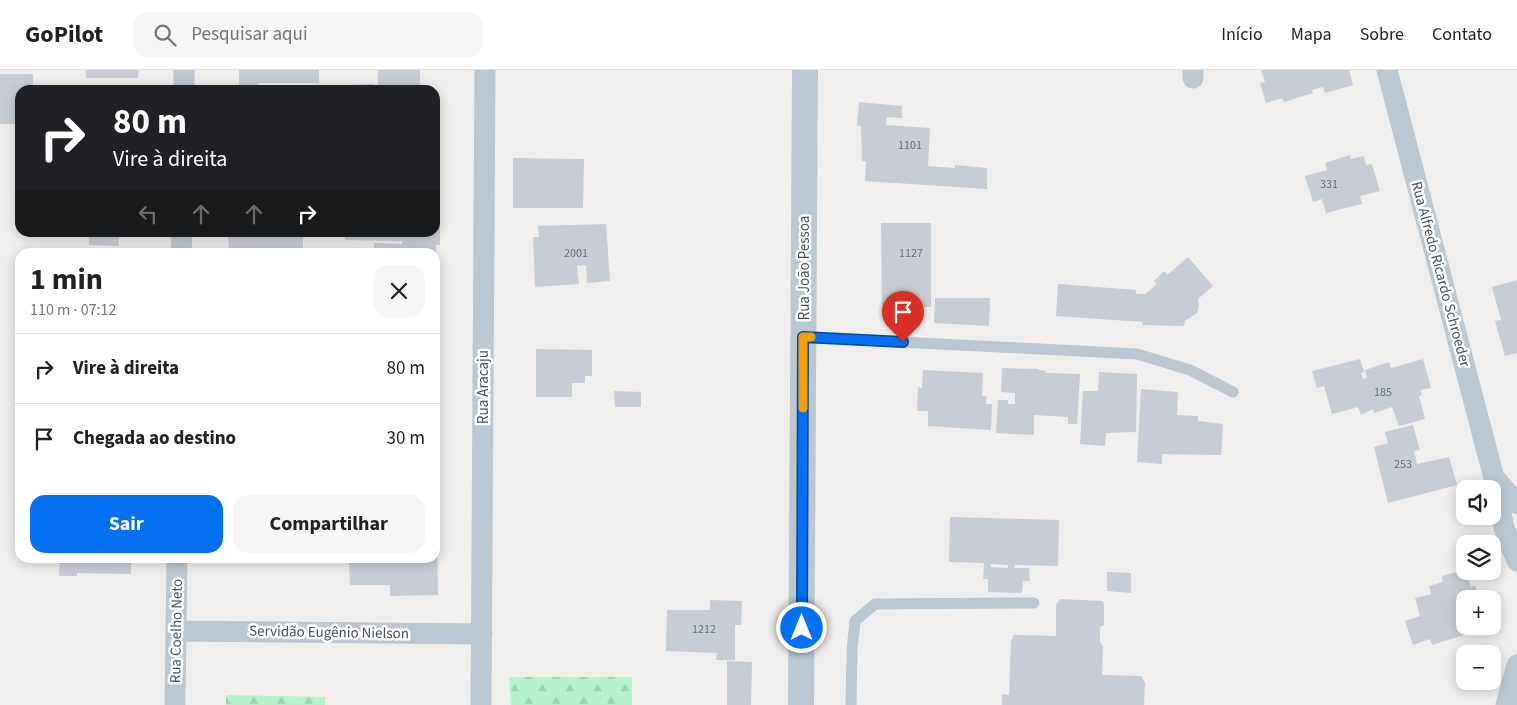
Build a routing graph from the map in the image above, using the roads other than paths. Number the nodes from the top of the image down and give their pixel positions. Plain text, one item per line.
1 (184, 70) edge
2 (485, 70) edge
3 (805, 70) edge
4 (1387, 70) edge
5 (184, 85) edge
6 (803, 337) junction
7 (1233, 392) dead end
8 (1494, 478) junction
9 (1517, 504) edge
10 (1517, 561) edge
11 (177, 563) edge
12 (1034, 603) dead end
13 (176, 631) junction
14 (482, 634) junction
15 (1515, 676) edge
16 (175, 705) edge
17 (481, 705) edge
18 (801, 705) edge
19 (851, 705) edge
20 (1506, 705) edge

1 - 5 street
2 - 14 street, Rua Aracaju
3 - 6 street, Rua João Pessoa
4 - 8 street, Rua Alfredo Ricardo Schroeder
6 - 7 lane
6 - 18 street, Rua João Pessoa
8 - 9 street, Rua Alfredo Ricardo Schroeder
8 - 10 street, Rua Alfredo Ricardo Schroeder
11 - 13 street, Rua Coelho Neto
12 - 19 lane
13 - 14 street, Servidão Eugênio Nielson
13 - 16 street, Rua Coelho Neto
14 - 17 street, Rua Aracaju
15 - 20 street

